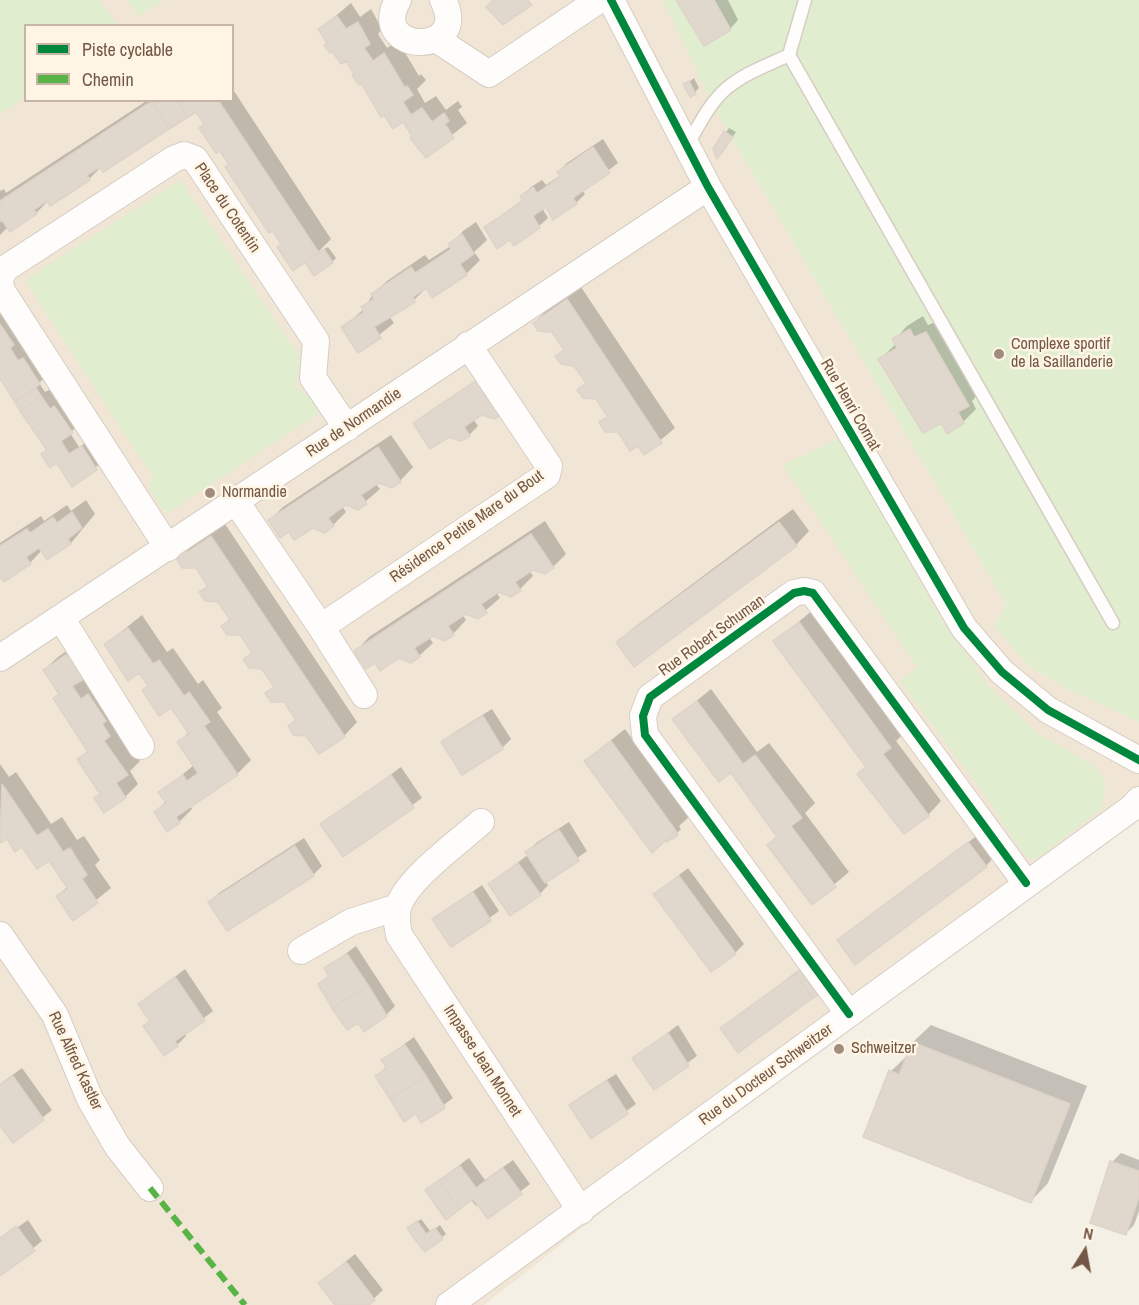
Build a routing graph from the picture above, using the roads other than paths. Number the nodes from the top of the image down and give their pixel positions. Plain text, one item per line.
1 (398, 0) edge
2 (443, 0) edge
3 (599, 0) edge
4 (611, 0) edge
5 (805, 0) edge
6 (436, 39) junction
7 (789, 56) junction
8 (687, 146) junction
9 (708, 187) junction
10 (0, 280) edge
11 (468, 345) junction
12 (346, 428) junction
13 (237, 503) junction
14 (168, 548) junction
15 (61, 618) junction
16 (1113, 623) dead end
17 (321, 627) junction
18 (0, 658) edge
19 (364, 695) dead end
20 (141, 746) dead end
21 (1139, 760) edge
22 (1139, 800) edge
23 (481, 822) dead end
24 (1026, 883) junction
25 (398, 907) junction
26 (0, 935) edge
27 (302, 951) dead end
28 (849, 1014) junction
29 (150, 1188) dead end
30 (581, 1212) junction
31 (449, 1305) edge

1 - 6 street
2 - 6 street
3 - 6 street
4 - 8 street, Rue Henri Cornat
5 - 7 lane
7 - 8 lane
7 - 16 lane
8 - 9 street, Rue Henri Cornat
9 - 11 street, Rue de Normandie
9 - 21 street, Rue Henri Cornat
10 - 12 street, Place du Cotentin
10 - 14 street, Place du Cotentin
11 - 12 street, Rue de Normandie
11 - 17 street, Résidence Petite Mare du Bout
12 - 13 street, Rue de Normandie
13 - 14 street, Rue de Normandie
13 - 17 street
14 - 15 street, Rue de Normandie
15 - 18 street, Rue de Normandie
15 - 20 street
17 - 19 street
22 - 24 street, Rue du Docteur Schweitzer
23 - 25 street
24 - 28 street, Rue du Docteur Schweitzer
24 - 28 street, Rue Robert Schuman
25 - 27 street
25 - 30 street, Impasse Jean Monnet
26 - 29 street, Rue Alfred Kastler
28 - 30 street, Rue du Docteur Schweitzer
30 - 31 street, Rue du Docteur Schweitzer

